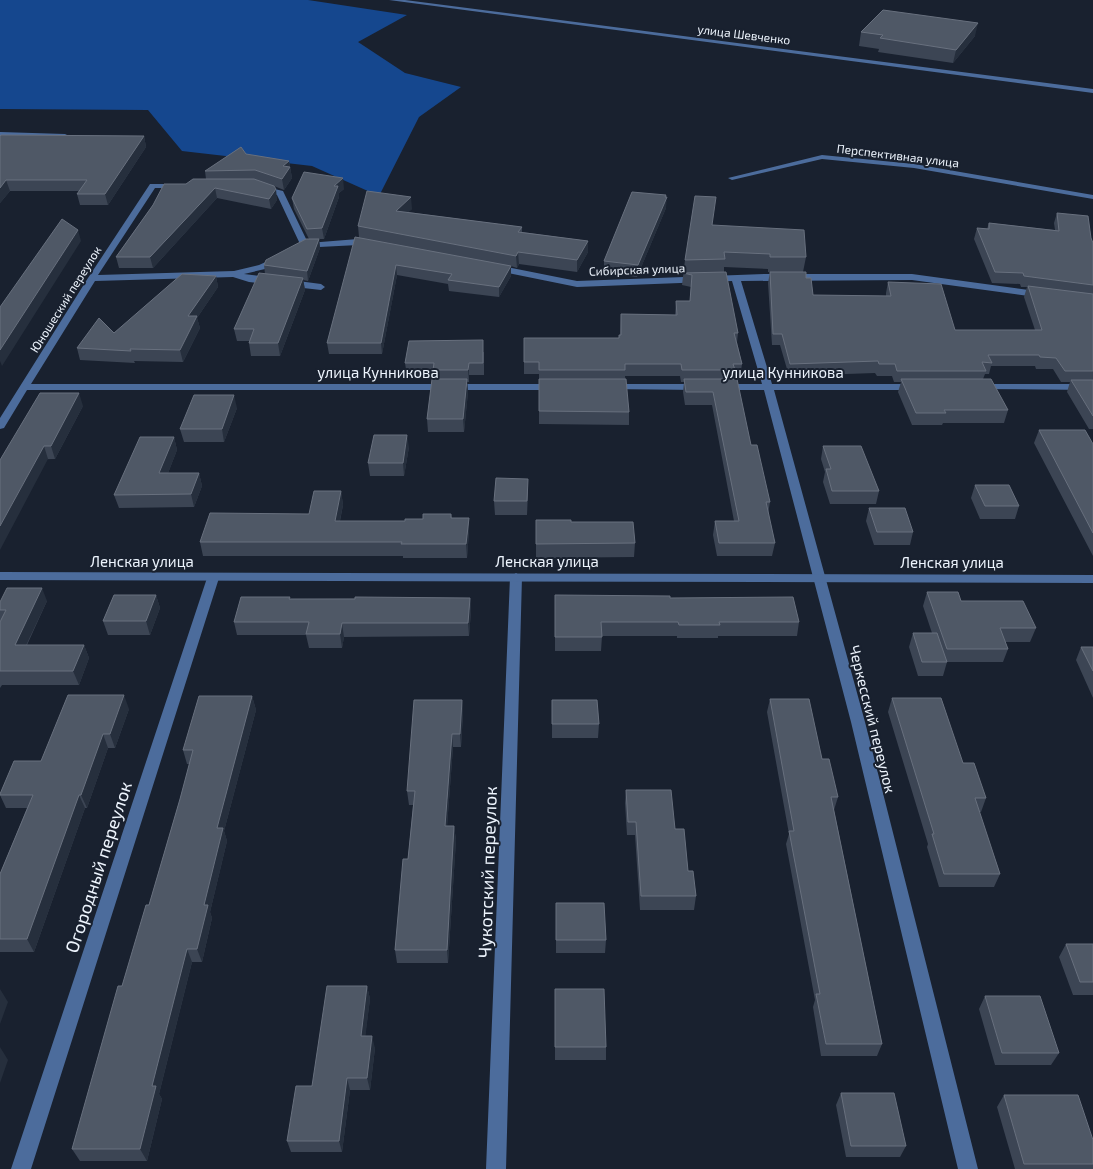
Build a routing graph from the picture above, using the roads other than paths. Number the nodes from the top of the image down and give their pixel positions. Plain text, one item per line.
1 (392, 0) edge
2 (1093, 91) edge
3 (0, 134) edge
4 (10, 134) junction
5 (78, 137) edge
6 (0, 145) edge
7 (732, 178) dead end
8 (257, 185) edge
9 (191, 186) edge
10 (1093, 197) edge
11 (377, 245) edge
12 (296, 250) junction
13 (482, 265) edge
14 (234, 274) junction
15 (92, 278) junction
16 (736, 279) junction
17 (321, 287) dead end
18 (1049, 296) edge
19 (24, 387) junction
20 (570, 387) edge
21 (600, 387) edge
22 (769, 387) junction
23 (926, 387) edge
24 (965, 387) edge
25 (1093, 387) edge
26 (0, 426) edge
27 (0, 576) edge
28 (516, 577) junction
29 (820, 577) junction
30 (212, 578) junction
31 (1093, 579) edge
32 (21, 1169) edge
33 (496, 1169) edge
34 (968, 1169) edge

1 - 2 street, улица Шевченко
3 - 4 street
4 - 5 street
4 - 6 street
7 - 10 street, Перспективная улица
8 - 12 street
9 - 15 street, Юношеский переулок
11 - 12 street
12 - 14 street
13 - 16 street, Сибирская улица
14 - 15 street
14 - 17 street
15 - 19 street, Юношеский переулок
16 - 18 street, Сибирская улица
16 - 22 street, Черкесский переулок
19 - 20 street, улица Кунникова
19 - 26 street, Юношеский переулок
21 - 22 street, улица Кунникова
22 - 23 street, улица Кунникова
22 - 29 street, Черкесский переулок
24 - 25 street
27 - 30 street, Ленская улица
28 - 29 street, Ленская улица
28 - 30 street, Ленская улица
28 - 33 street, Чукотский переулок
29 - 31 street, Ленская улица
29 - 34 street, Черкесский переулок
30 - 32 street, Огородный переулок

